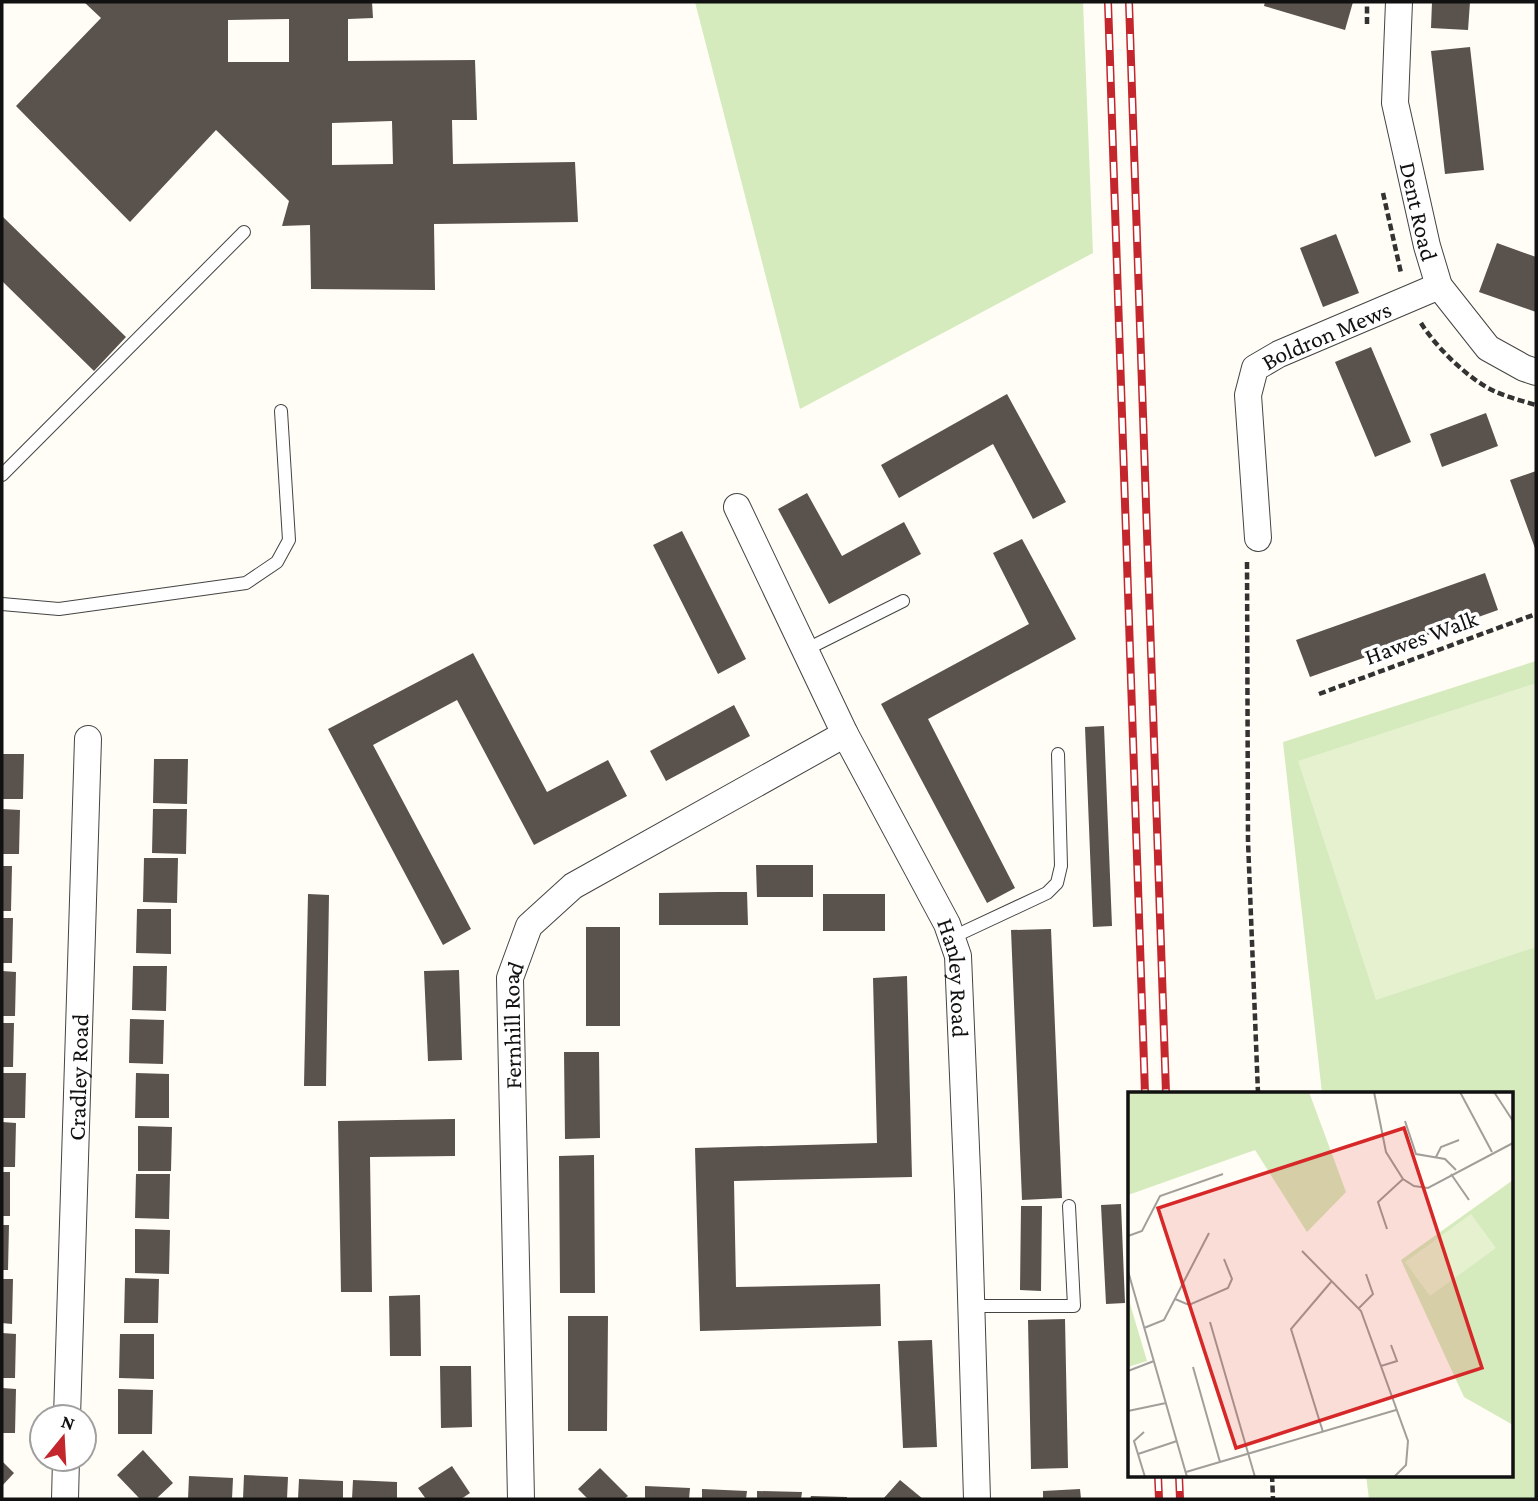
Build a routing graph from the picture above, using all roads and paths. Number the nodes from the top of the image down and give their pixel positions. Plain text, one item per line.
1 (1399, 2) edge
2 (244, 232) dead end
3 (1439, 286) junction
4 (1536, 372) edge
5 (281, 411) dead end
6 (2, 475) edge
7 (737, 507) dead end
8 (1258, 538) joint
9 (902, 601) dead end
10 (2, 604) edge
11 (1536, 614) edge
12 (806, 650) junction
13 (1318, 694) dead end
14 (845, 734) junction
15 (88, 739) dead end
16 (1058, 754) dead end
17 (953, 937) junction
18 (1258, 1092) edge
19 (1069, 1206) dead end
20 (971, 1306) junction
21 (67, 1403) edge
22 (66, 1473) edge
23 (1272, 1476) edge
24 (65, 1499) edge
25 (522, 1499) edge
26 (977, 1499) edge
27 (1273, 1499) edge

1 - 3 street, Dent Road
2 - 6 lane
3 - 4 street, Dent Road
3 - 8 street, Boldron Mews
5 - 10 lane
7 - 12 street, Hanley Road
8 - 18 path
9 - 12 lane
11 - 13 path, Hawes Walk
12 - 14 street, Hanley Road
14 - 17 street, Hanley Road
14 - 25 street, Fernhill Road
15 - 21 street, Cradley Road
16 - 17 lane
17 - 20 street, Hanley Road
19 - 20 lane
20 - 26 street, Hanley Road
22 - 24 street
23 - 27 path

